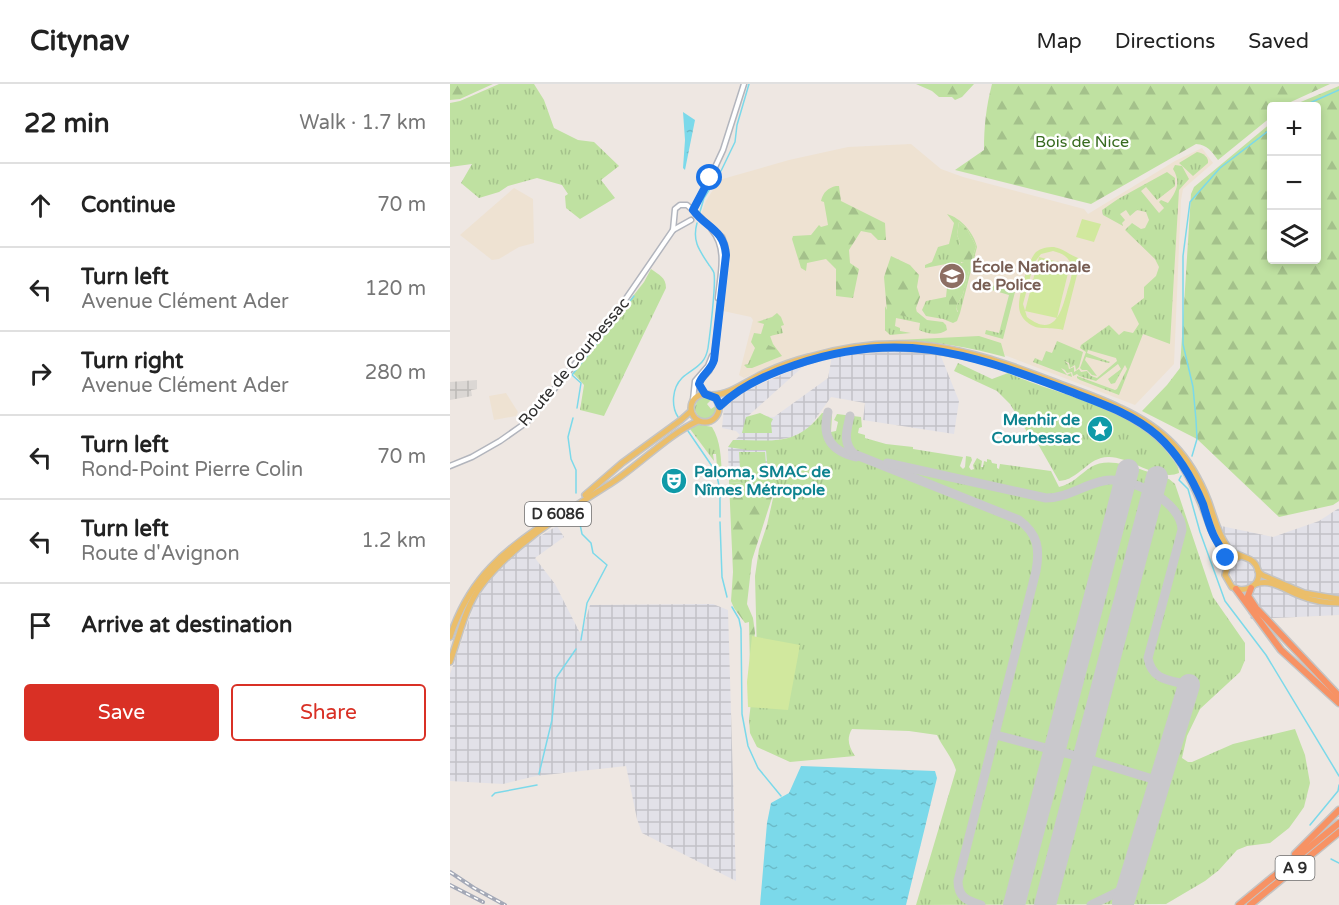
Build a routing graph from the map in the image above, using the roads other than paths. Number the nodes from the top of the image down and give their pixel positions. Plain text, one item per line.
1 (744, 84) edge
2 (692, 209) junction
3 (676, 219) junction
4 (691, 220) junction
5 (684, 224) junction
6 (673, 231) junction
7 (705, 394) junction
8 (712, 396) junction
9 (693, 400) junction
10 (720, 406) junction
11 (691, 411) junction
12 (698, 421) junction
13 (450, 466) edge
14 (1241, 556) junction
15 (1227, 565) junction
16 (1258, 571) junction
17 (1252, 586) junction
18 (1236, 589) junction
19 (1339, 601) edge
20 (450, 637) edge
21 (450, 662) edge
22 (1327, 688) junction
23 (1339, 697) edge
24 (1339, 704) edge
25 (1339, 810) edge
26 (1339, 822) edge
27 (1339, 832) edge
28 (1284, 868) junction
29 (1239, 905) edge
30 (1250, 905) edge

1 - 2 street
2 - 3 street
2 - 4 street
2 - 7 street
3 - 5 street
3 - 6 street, Route de Courbessac
4 - 5 street
4 - 9 street
5 - 6 street, Route de Courbessac
6 - 13 street, Route de Courbessac
7 - 8 main road
7 - 9 main road
8 - 10 main road
8 - 14 main road
9 - 11 main road
10 - 12 main road
10 - 15 main road
11 - 12 main road
11 - 20 main road, D 6086
12 - 21 main road, D 6086
14 - 15 main road
14 - 16 main road
15 - 18 main road
16 - 17 main road
16 - 19 main road
17 - 18 main road
17 - 19 main road
17 - 22 highway
18 - 22 highway
22 - 23 highway
22 - 24 highway
25 - 28 highway
26 - 28 highway, A 9
27 - 30 highway, A 9
28 - 29 highway, A 9

